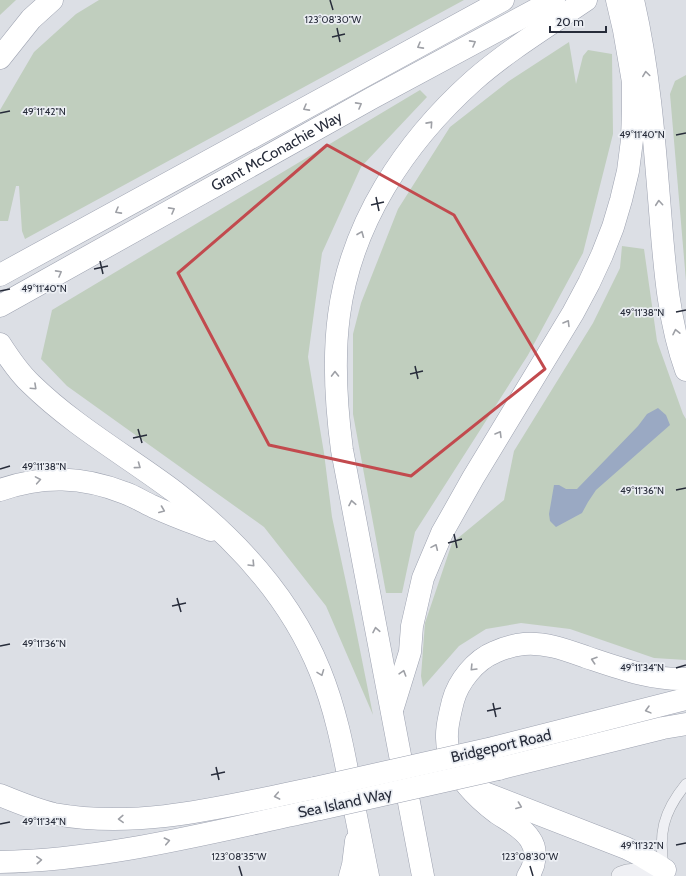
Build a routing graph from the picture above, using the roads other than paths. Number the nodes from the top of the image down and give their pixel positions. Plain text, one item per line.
1 (52, 0) edge
2 (503, 0) edge
3 (554, 0) edge
4 (586, 0) edge
5 (617, 0) edge
6 (633, 0) edge
7 (631, 26) junction
8 (0, 58) edge
9 (0, 275) edge
10 (0, 306) edge
11 (4, 351) edge
12 (686, 370) edge
13 (0, 490) edge
14 (225, 536) junction
15 (686, 679) edge
16 (686, 699) edge
17 (392, 710) junction
18 (686, 724) edge
19 (496, 759) junction
20 (686, 784) edge
21 (470, 787) junction
22 (0, 795) edge
23 (358, 824) junction
24 (0, 862) edge
25 (664, 874) edge
26 (350, 876) edge
27 (368, 876) edge
28 (423, 876) edge
29 (528, 876) edge
30 (621, 876) edge

1 - 8 main road
2 -> 9 main road, Grant McConachie Way
10 -> 3 main road, Grant McConachie Way
17 -> 4 main road
5 - 7 main road
6 - 7 main road
12 -> 7 main road
17 -> 7 main road
11 -> 14 main road
13 -> 14 main road
14 -> 23 main road
15 -> 21 main road
16 -> 19 main road, Bridgeport Road
17 - 28 main road
18 - 19 main road, Sea Island Way
19 -> 22 main road, Bridgeport Road, bridge
24 -> 19 main road, Sea Island Way, bridge
20 - 25 lane
21 -> 25 main road
21 - 29 main road
23 - 26 main road
23 - 27 main road
25 - 30 street

